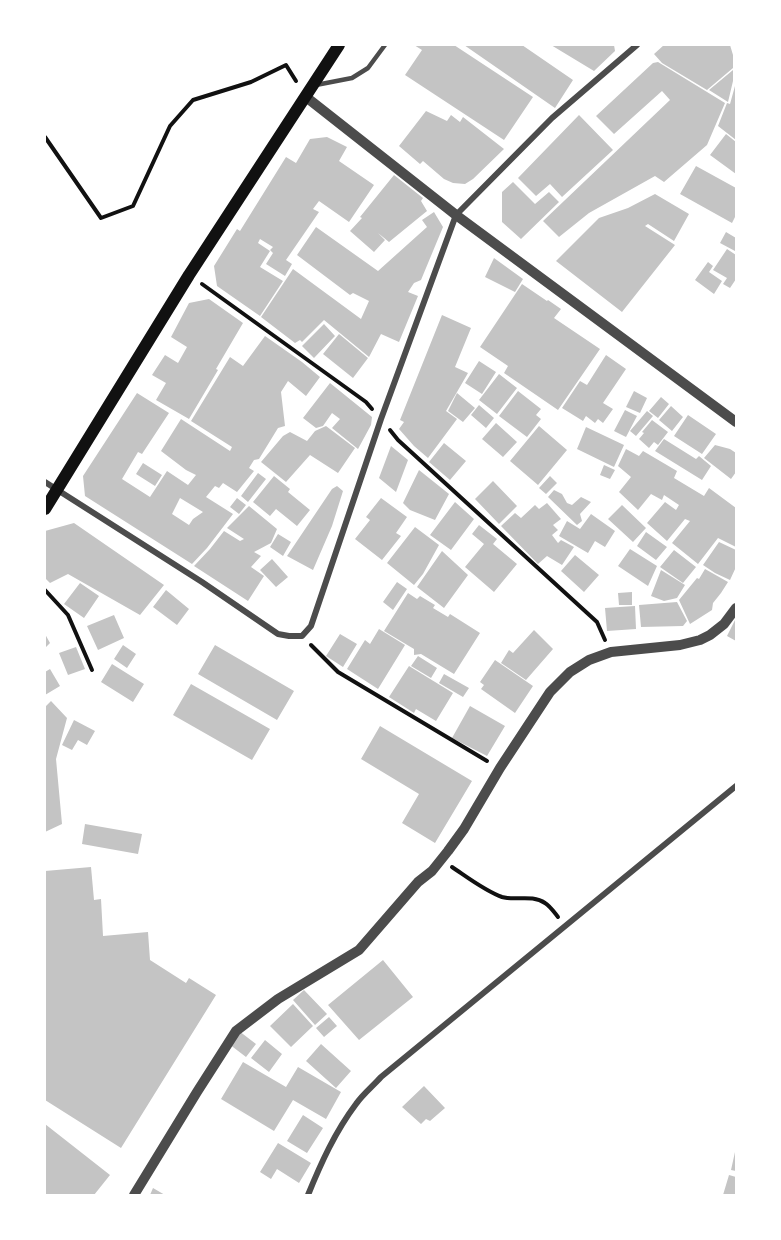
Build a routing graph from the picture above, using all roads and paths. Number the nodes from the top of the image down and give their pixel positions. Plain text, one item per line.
1 (339, 45) edge
2 (385, 45) edge
3 (637, 45) edge
4 (313, 86) junction
5 (306, 97) junction
6 (45, 137) edge
7 (456, 215) junction
8 (189, 275) junction
9 (381, 419) junction
10 (736, 422) edge
11 (45, 482) edge
12 (57, 490) junction
13 (45, 509) edge
14 (45, 590) edge
15 (736, 608) edge
16 (303, 636) junction
17 (612, 652) junction
18 (92, 670) dead end
19 (500, 768) junction
20 (736, 786) edge
21 (441, 860) junction
22 (567, 926) junction
23 (134, 1195) edge
24 (308, 1195) edge

1 - 4 main road
2 - 4 lane
3 - 7 street
4 - 5 main road
5 - 6 path
5 - 7 street
5 - 8 main road
7 - 9 street
7 - 10 street
8 - 9 path
8 - 12 main road
9 - 16 street
9 - 17 path
11 - 12 street
12 - 13 main road
12 - 16 street
14 - 18 path
15 - 17 street
16 - 19 path
17 - 19 street
19 - 21 street
20 - 22 street
21 - 22 path
21 - 23 street
22 - 24 street

